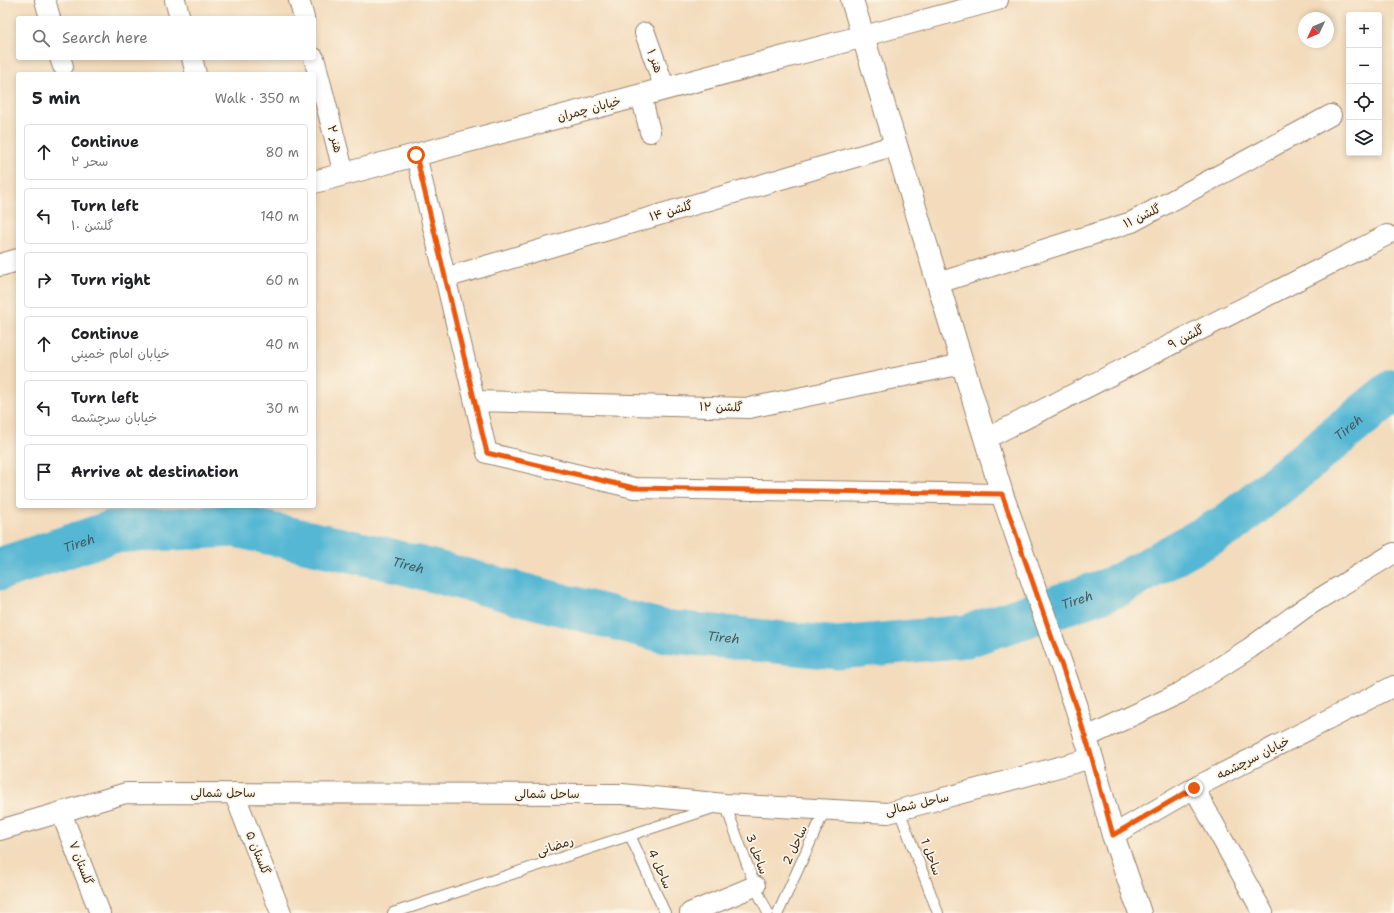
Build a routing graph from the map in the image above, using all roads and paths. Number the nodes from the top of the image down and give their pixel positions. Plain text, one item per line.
1 (45, 0) edge
2 (175, 0) edge
3 (299, 0) edge
4 (852, 0) edge
5 (988, 1) edge
6 (49, 16) edge
7 (179, 16) edge
8 (303, 16) edge
9 (645, 33) dead end
10 (864, 36) junction
11 (192, 60) edge
12 (315, 60) edge
13 (196, 72) edge
14 (665, 89) junction
15 (641, 95) junction
16 (1331, 115) dead end
17 (650, 132) dead end
18 (896, 144) junction
19 (416, 155) junction
20 (344, 174) junction
21 (316, 181) edge
22 (1387, 235) dead end
23 (16, 261) edge
24 (0, 265) edge
25 (445, 278) junction
26 (938, 283) junction
27 (963, 364) junction
28 (474, 401) junction
29 (985, 439) junction
30 (1002, 494) junction
31 (1394, 553) edge
32 (1394, 686) edge
33 (1088, 748) junction
34 (1194, 788) junction
35 (234, 794) junction
36 (725, 804) junction
37 (825, 810) junction
38 (900, 810) junction
39 (61, 812) junction
40 (0, 830) edge
41 (630, 835) junction
42 (1113, 835) junction
43 (755, 886) junction
44 (100, 913) edge
45 (281, 913) edge
46 (393, 913) edge
47 (665, 913) edge
48 (690, 913) edge
49 (768, 913) edge
50 (778, 913) edge
51 (938, 913) edge
52 (1140, 913) edge
53 (1264, 913) edge

1 - 6 street
2 - 7 street
3 - 8 street
4 - 10 street
5 - 10 street
9 - 14 street, هنر ۱
10 - 14 street, خیابان چمران
10 - 18 street
11 - 13 street
12 - 20 street, هنر ۲
14 - 15 street, خیابان چمران
15 - 17 street
15 - 19 street, خیابان چمران
16 - 26 street, گلشن ۱۱
18 - 25 street, گلشن ۱۴
18 - 26 street
19 - 20 street, خیابان چمران
19 - 25 street
20 - 21 street, خیابان چمران
22 - 29 street, گلشن ۹
23 - 24 street
25 - 28 street
26 - 27 street
27 - 28 street, گلشن ۱۲
27 - 29 street
28 - 30 street
29 - 30 street
30 - 33 street
31 - 33 street, ساحل شمالی
32 - 34 street, خیابان سرچشمه
33 - 38 street, ساحل شمالی
33 - 42 street
34 - 42 street, خیابان سرچشمه
34 - 53 street
35 - 36 street, ساحل شمالی
35 - 39 street, ساحل شمالی
35 - 45 street, گلستان ۵
36 - 37 street, ساحل شمالی
36 - 41 lane, رمضانی
36 - 43 lane, ساحل 3
37 - 38 street, ساحل شمالی
37 - 50 lane, ساحل 2
38 - 51 lane, ساحل 1
39 - 40 street, ساحل شمالی
39 - 44 street, گلستان ۷
41 - 46 lane, رمضانی
41 - 47 lane, ساحل 4
42 - 52 street
43 - 48 street
43 - 49 lane, ساحل 3

